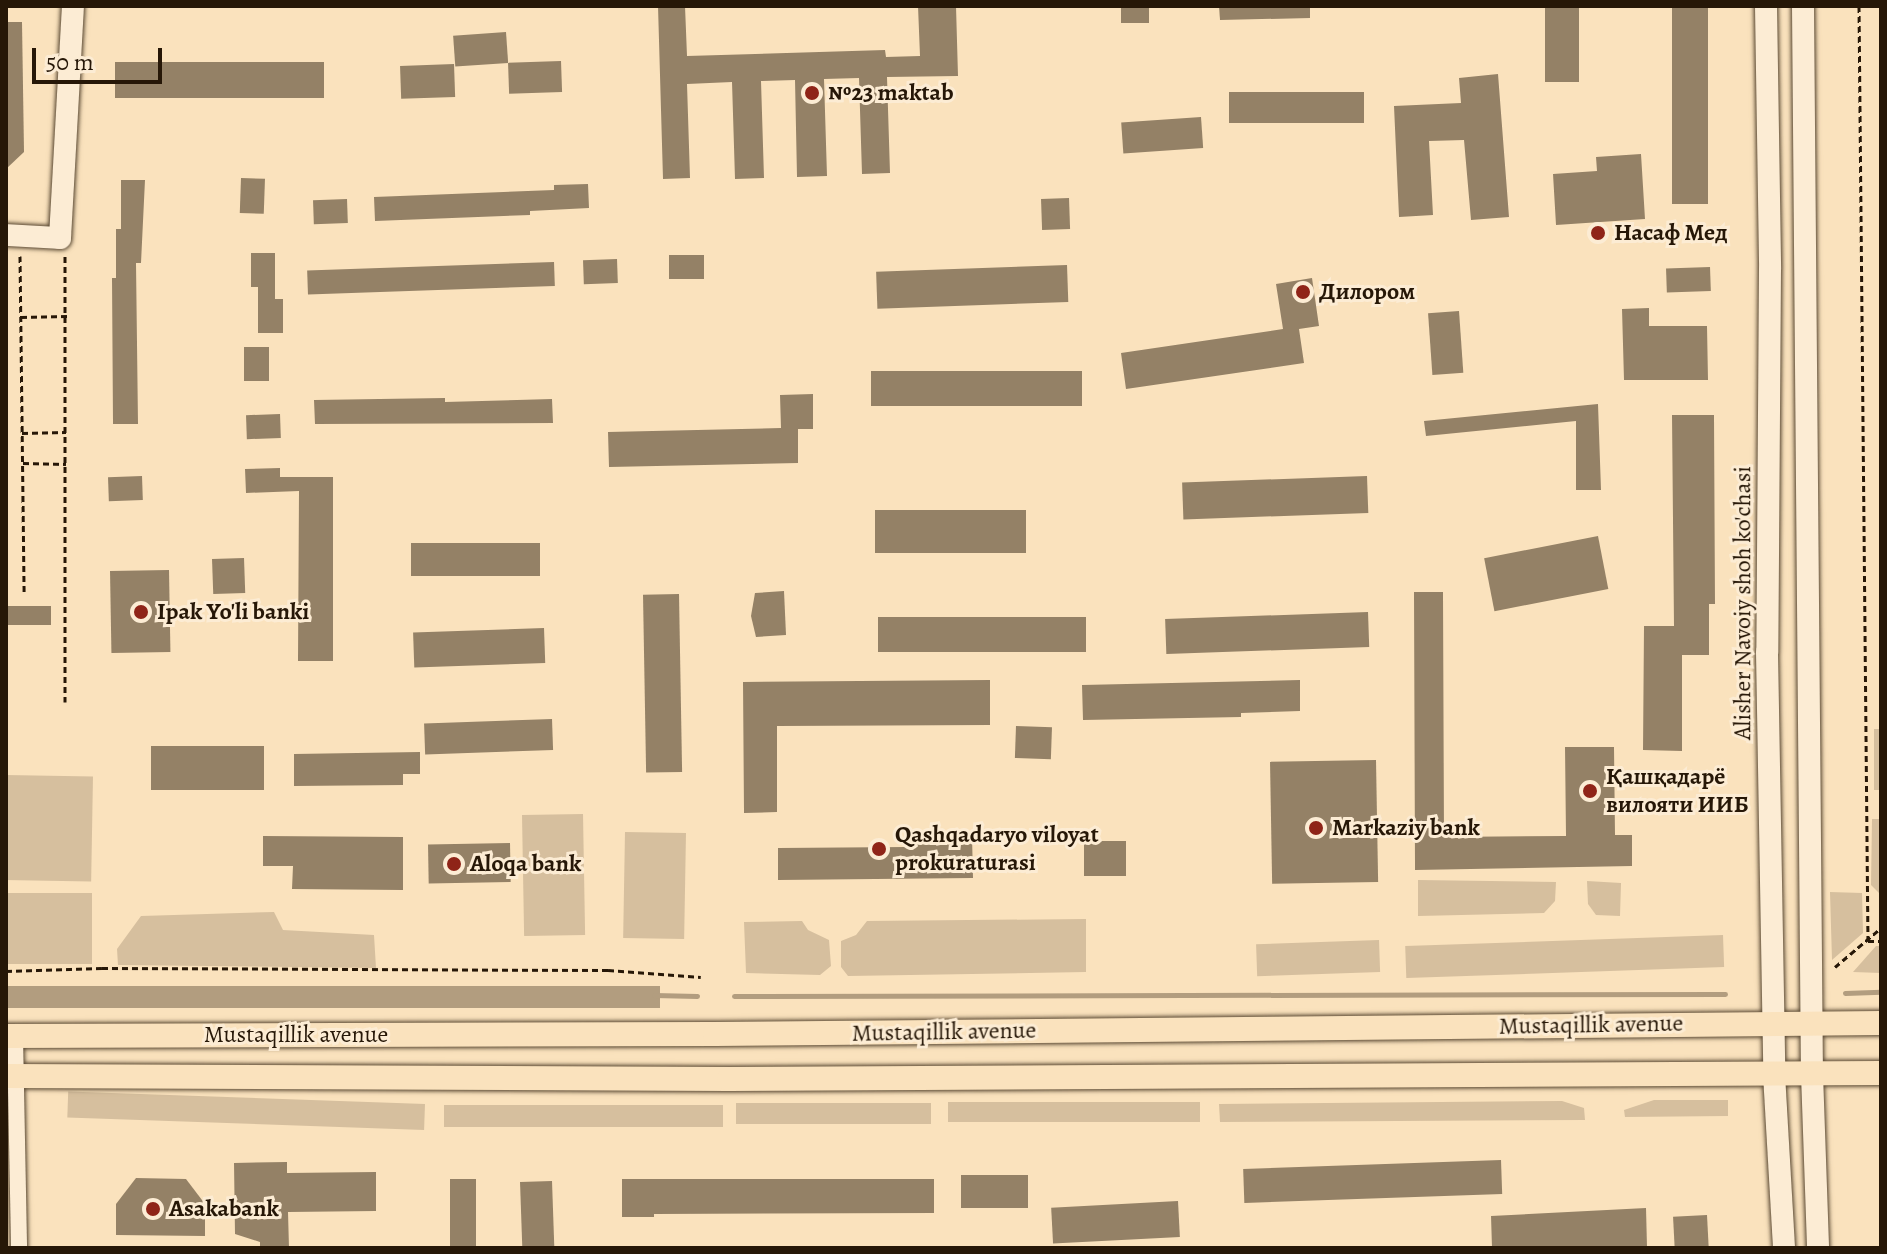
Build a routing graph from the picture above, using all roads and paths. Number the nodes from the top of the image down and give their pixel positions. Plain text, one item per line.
1 (73, 6) edge
2 (1766, 6) edge
3 (1803, 6) edge
4 (1859, 6) edge
5 (1804, 43) junction
6 (1766, 44) junction
7 (13, 236) edge
8 (60, 238) junction
9 (67, 316) junction
10 (21, 317) junction
11 (66, 432) junction
12 (22, 433) junction
13 (23, 463) junction
14 (66, 464) junction
15 (24, 594) dead end
16 (65, 702) dead end
17 (1881, 928) edge
18 (1868, 941) junction
19 (1881, 941) edge
20 (1835, 967) dead end
21 (6, 971) edge
22 (701, 977) dead end
23 (1774, 1023) junction
24 (1812, 1023) junction
25 (1881, 1023) edge
26 (10, 1036) edge
27 (1881, 1073) edge
28 (1774, 1074) junction
29 (1812, 1074) junction
30 (10, 1076) edge
31 (19, 1248) edge
32 (1784, 1248) edge
33 (1818, 1248) edge

1 - 8 main road
2 - 6 main road, Alisher Navoiy shoh ko'chasi
3 - 5 main road
4 - 18 path
5 - 6 main road
5 - 24 main road
6 - 23 main road, Alisher Navoiy shoh ko'chasi
7 - 8 main road
7 - 10 path
8 - 9 path
9 - 10 path
9 - 11 path
10 - 12 path
11 - 12 path
11 - 14 path
12 - 13 path
13 - 14 path
13 - 15 path
14 - 16 path
17 - 18 path
18 - 19 path
18 - 20 path
21 - 22 path
23 - 24 main road, Mustaqillik avenue
23 - 26 main road, Mustaqillik avenue
23 - 28 main road, Alisher Navoiy shoh ko'chasi
24 - 25 main road, Mustaqillik avenue
24 - 29 main road
26 - 30 street
27 - 29 main road, Mustaqillik avenue
28 - 29 main road, Mustaqillik avenue
28 - 30 main road, Mustaqillik avenue
28 - 32 main road, Alisher Navoiy shoh ko'chasi
29 - 33 main road
30 - 31 street

